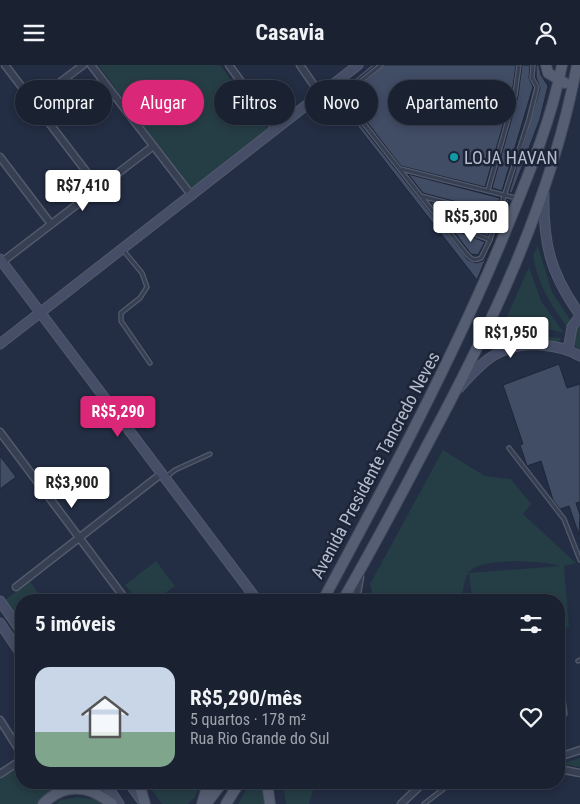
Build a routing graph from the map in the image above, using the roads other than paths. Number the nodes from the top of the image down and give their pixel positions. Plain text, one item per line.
1 (5, 65) edge
2 (84, 65) edge
3 (92, 65) edge
4 (229, 65) edge
5 (300, 65) edge
6 (358, 65) edge
7 (380, 65) edge
8 (518, 65) edge
9 (533, 65) edge
10 (546, 65) edge
11 (562, 65) edge
12 (576, 65) edge
13 (580, 71) edge
14 (17, 80) edge
15 (64, 80) edge
16 (310, 80) edge
17 (338, 80) edge
18 (559, 81) junction
19 (575, 84) edge
20 (305, 106) edge
21 (51, 125) edge
22 (276, 130) junction
23 (152, 147) junction
24 (0, 157) edge
25 (401, 169) junction
26 (98, 187) junction
27 (488, 190) junction
28 (544, 193) junction
29 (506, 194) junction
30 (192, 196) junction
31 (421, 196) junction
32 (519, 199) junction
33 (498, 216) junction
34 (443, 223) junction
35 (51, 224) junction
36 (490, 240) junction
37 (123, 250) junction
38 (1, 261) edge
39 (40, 314) junction
40 (580, 315) edge
41 (0, 344) edge
42 (568, 350) junction
43 (580, 356) edge
44 (150, 363) dead end
45 (456, 392) junction
46 (0, 432) edge
47 (509, 448) dead end
48 (210, 453) dead end
49 (162, 476) junction
50 (79, 537) junction
51 (580, 559) edge
52 (363, 565) junction
53 (16, 587) dead end
54 (122, 594) edge
55 (252, 594) edge
56 (326, 594) edge
57 (346, 594) edge
58 (357, 594) edge
59 (0, 601) edge
60 (15, 622) edge
61 (0, 623) edge
62 (15, 645) edge
63 (0, 720) edge
64 (15, 744) edge
65 (580, 750) edge
66 (565, 755) edge
67 (15, 764) edge
68 (565, 770) edge
69 (580, 773) edge
70 (0, 774) edge
71 (66, 789) edge
72 (88, 789) edge
73 (109, 789) edge
74 (134, 789) edge
75 (140, 789) edge
76 (206, 789) edge
77 (217, 789) edge
78 (235, 789) edge
79 (268, 789) edge
80 (415, 789) edge
81 (443, 789) edge
82 (144, 803) edge
83 (43, 804) edge
84 (112, 804) edge
85 (119, 804) edge
86 (202, 804) edge
87 (206, 804) edge
88 (226, 804) edge
89 (270, 804) edge
90 (401, 804) edge
91 (424, 804) edge

1 - 14 street
2 - 15 street
3 - 23 street
4 - 22 street
5 - 16 street
6 - 17 street
7 - 25 lane
8 - 27 lane
9 - 29 lane
10 - 18 main road
11 - 18 main road, Avenida Presidente Tancredo Neves
12 - 19 main road, Avenida Presidente Tancredo Neves
13 - 19 main road
18 - 19 main road
18 - 32 main road, Avenida Presidente Tancredo Neves
19 - 28 main road, Avenida Presidente Tancredo Neves
20 - 22 street
21 - 26 street
22 - 30 street
23 - 26 street
23 - 30 street
24 - 35 street
25 - 27 lane
25 - 31 lane
26 - 35 street
27 - 29 lane
28 - 40 street
28 - 45 main road, Avenida Presidente Tancredo Neves
29 - 32 lane
29 - 33 lane
30 - 37 street
31 - 33 lane
31 - 34 lane
32 - 56 main road, Avenida Presidente Tancredo Neves
33 - 36 lane
34 - 36 lane
34 - 36 lane
35 - 38 street
37 - 39 street
37 - 44 lane
38 - 39 street
39 - 41 street
39 - 49 street
40 - 42 street
42 - 43 street
42 - 45 street
45 - 52 main road, Avenida Presidente Tancredo Neves
46 - 50 street
47 - 51 lane
48 - 49 lane
49 - 50 street
49 - 55 street
50 - 53 street
50 - 54 street
52 - 57 main road, Avenida Presidente Tancredo Neves
52 - 58 street
59 - 60 street
61 - 62 street
63 - 64 street
65 - 66 street
67 - 70 street
68 - 69 street
71 - 83 main road
72 - 84 main road
73 - 85 street
74 - 82 street
75 - 82 main road
76 - 86 main road
77 - 87 main road
78 - 88 main road
79 - 89 main road
80 - 90 street
81 - 91 lane

